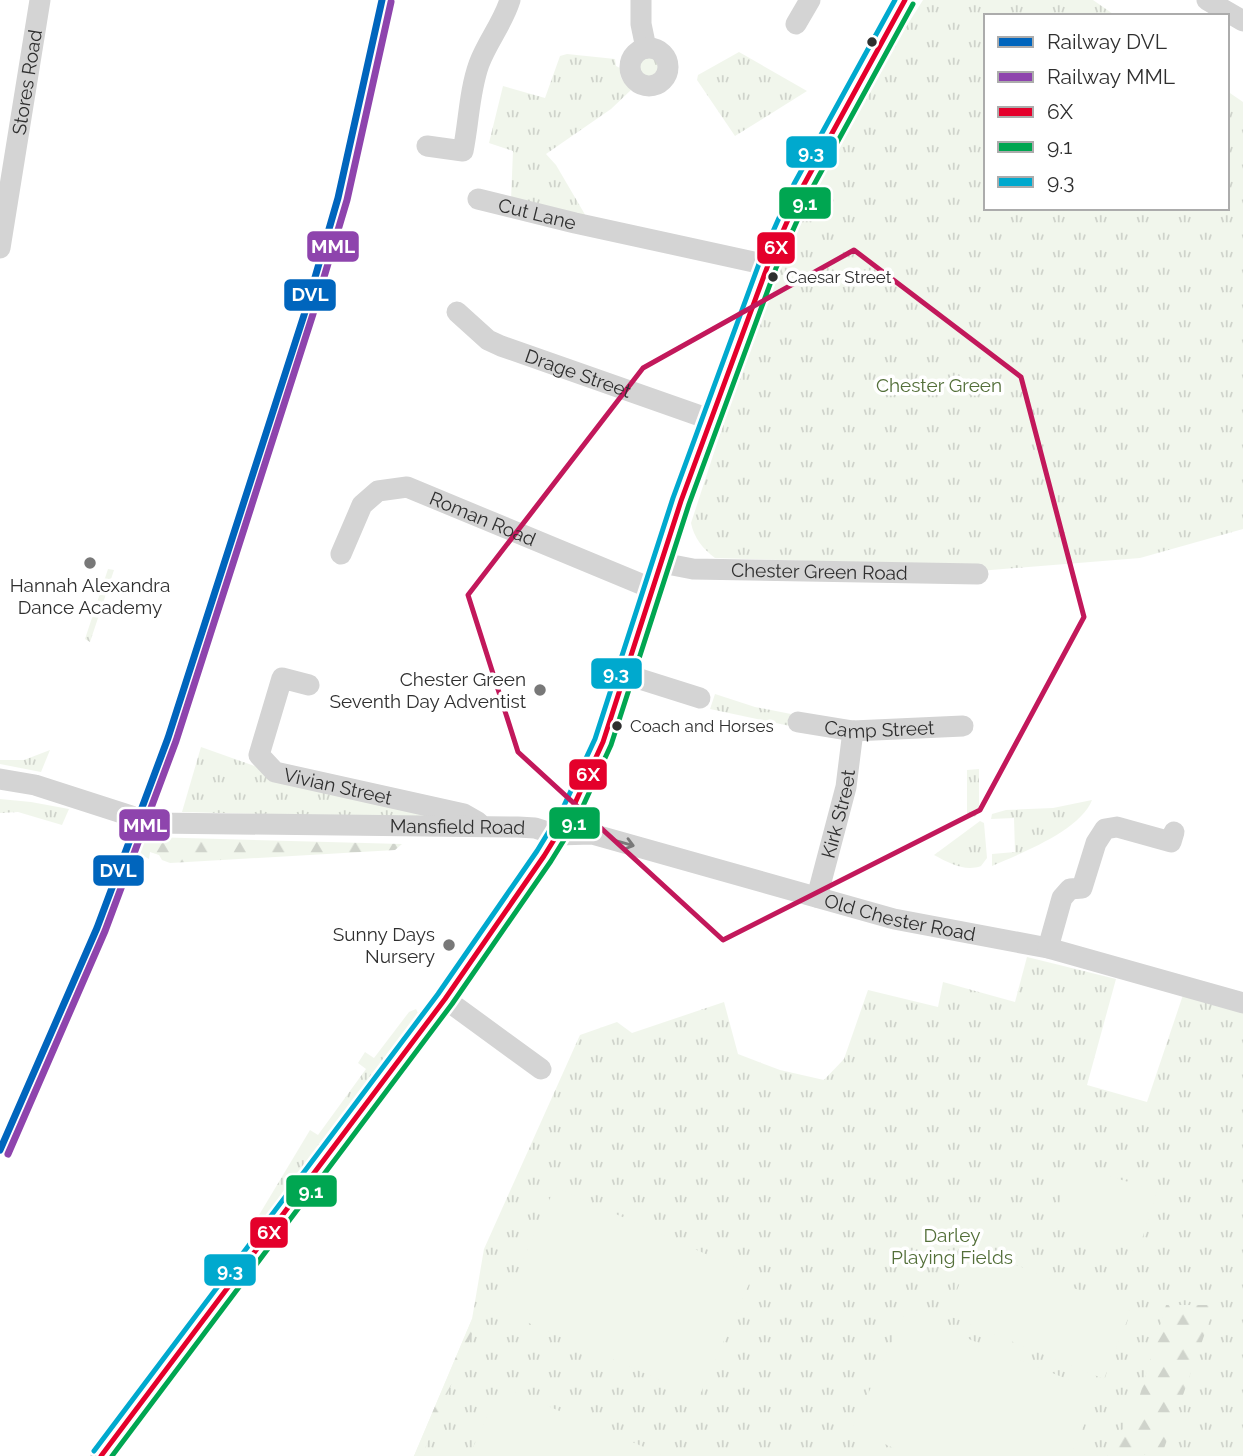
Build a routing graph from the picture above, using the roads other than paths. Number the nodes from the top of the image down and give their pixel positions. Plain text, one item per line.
1 (40, 0) edge
2 (510, 0) edge
3 (641, 0) edge
4 (905, 0) edge
5 (1207, 0) edge
6 (1243, 21) edge
7 (646, 48) dead end
8 (427, 146) dead end
9 (478, 199) dead end
10 (0, 248) edge
11 (768, 265) junction
12 (457, 312) dead end
13 (709, 419) junction
14 (341, 554) dead end
15 (662, 563) junction
16 (978, 574) dead end
17 (653, 589) junction
18 (624, 674) junction
19 (309, 685) dead end
20 (700, 698) dead end
21 (798, 722) dead end
22 (963, 726) dead end
23 (853, 731) junction
24 (0, 779) edge
25 (486, 827) junction
26 (1174, 832) dead end
27 (557, 835) junction
28 (817, 897) junction
29 (1048, 948) junction
30 (445, 999) junction
31 (1243, 1003) edge
32 (541, 1069) dead end
33 (100, 1456) edge

1 - 10 street, Stores Road
2 - 8 street
3 - 7 street
4 - 11 street
5 - 6 street
9 - 11 street, Cut Lane
11 - 13 street
12 - 13 street, Drage Street
13 - 15 street
14 - 17 street, Roman Road
15 - 16 street, Chester Green Road
15 - 17 street
17 - 18 street
18 - 20 street
18 - 27 street
19 - 25 street, Vivian Street
21 - 23 street, Camp Street
22 - 23 street, Camp Street
23 - 28 street, Kirk Street
24 - 25 street, Mansfield Road
25 - 27 street, Mansfield Road
26 - 29 street
27 -> 28 street, Old Chester Road
27 - 30 street
28 - 29 street, Old Chester Road
29 - 31 street, Old Chester Road
30 - 32 street
30 - 33 street

